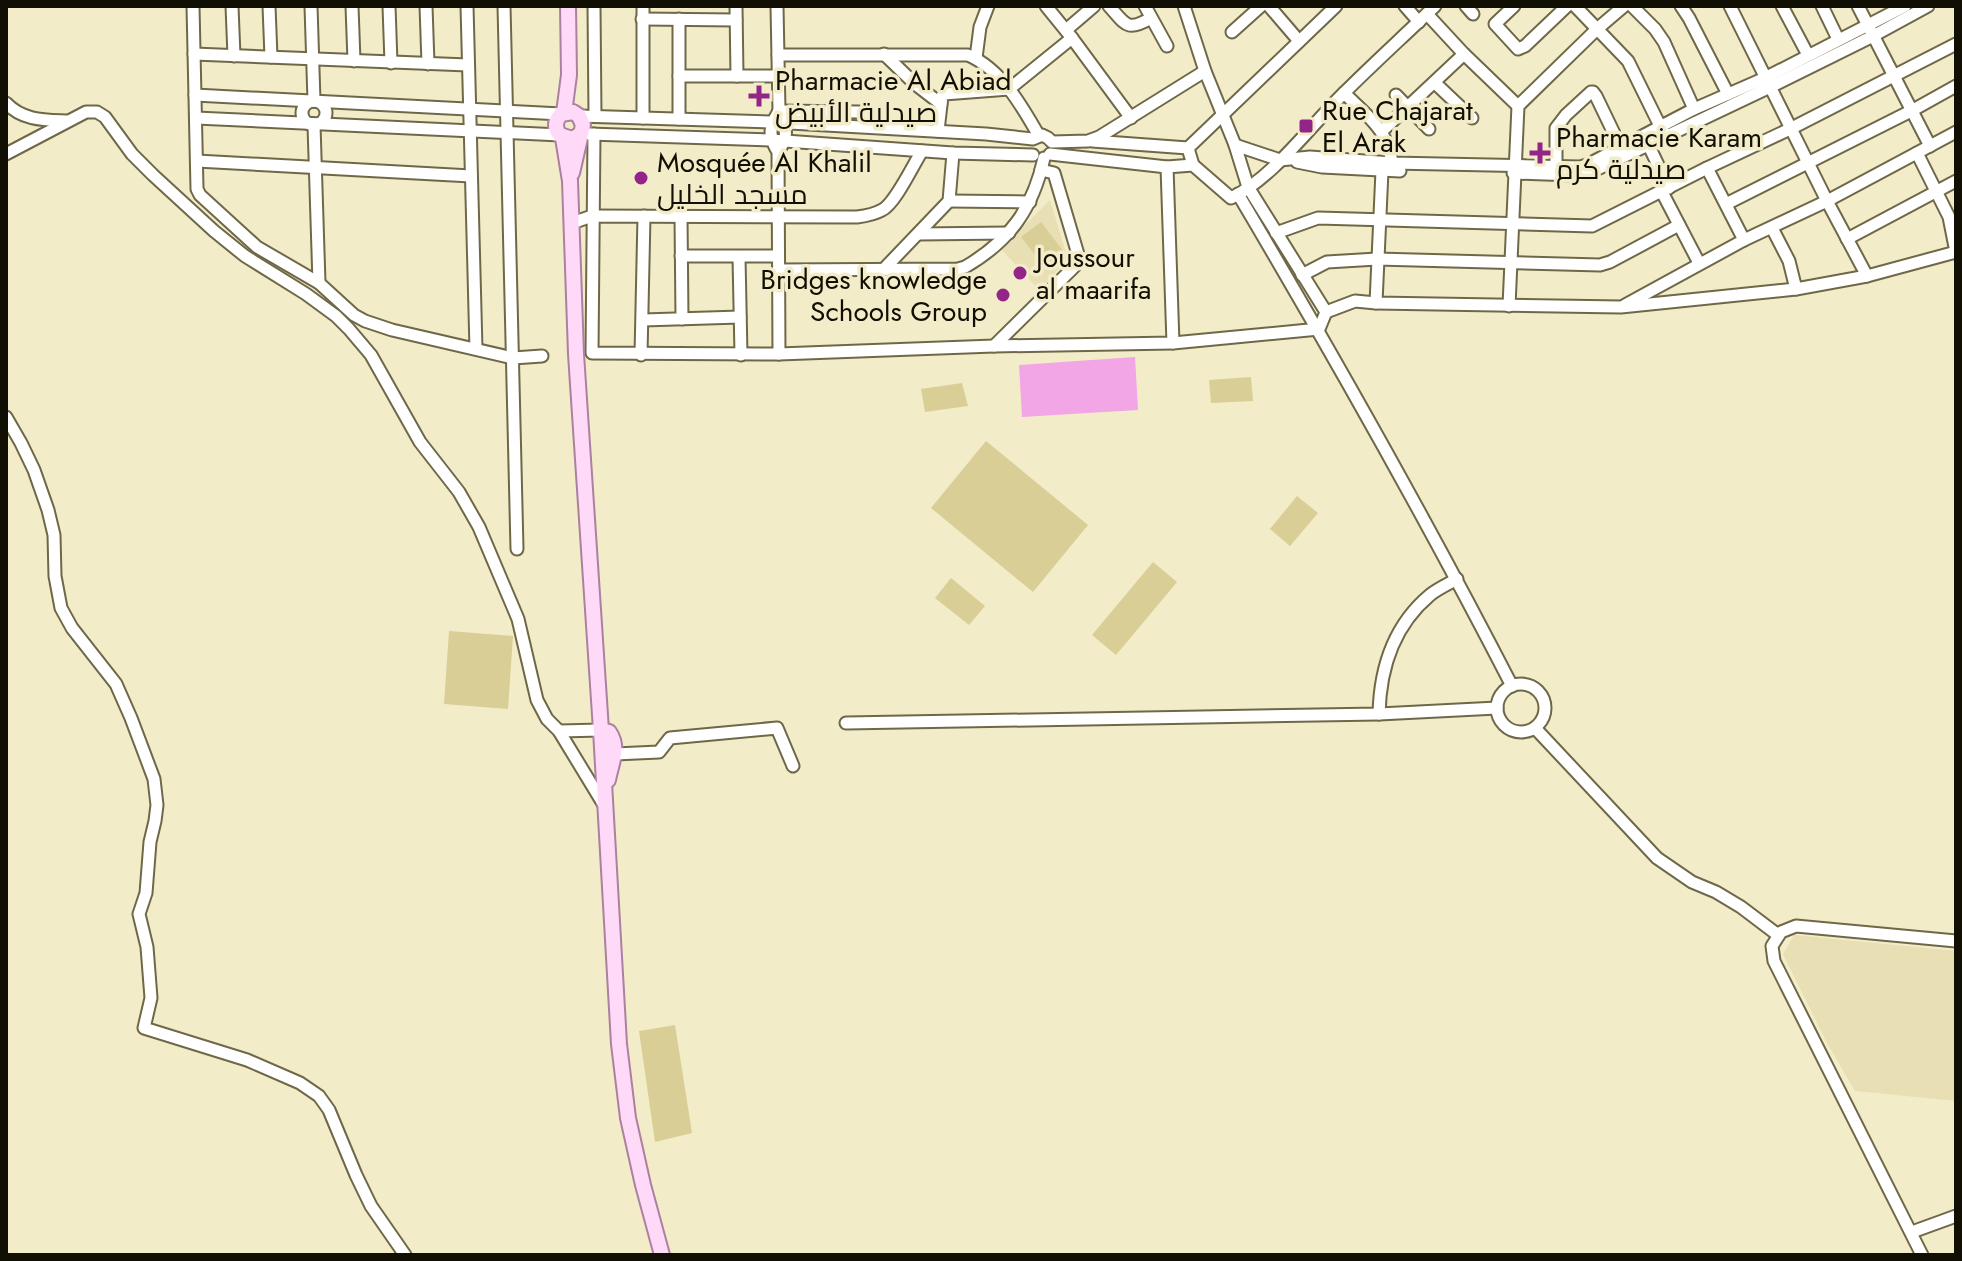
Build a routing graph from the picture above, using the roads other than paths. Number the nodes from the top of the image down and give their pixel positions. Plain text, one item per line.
1 (193, 6) edge
2 (232, 6) edge
3 (269, 6) edge
4 (311, 6) edge
5 (352, 6) edge
6 (389, 6) edge
7 (426, 6) edge
8 (467, 6) edge
9 (504, 6) edge
10 (568, 6) edge
11 (594, 6) edge
12 (643, 6) edge
13 (736, 6) edge
14 (777, 6) edge
15 (988, 6) edge
16 (1046, 6) edge
17 (1094, 6) edge
18 (1109, 6) edge
19 (1145, 6) edge
20 (1184, 6) edge
21 (1261, 6) edge
22 (1269, 6) edge
23 (1336, 6) edge
24 (1405, 6) edge
25 (1514, 6) edge
26 (1567, 6) edge
27 (1575, 6) edge
28 (1624, 6) edge
29 (1632, 6) edge
30 (1681, 6) edge
31 (1730, 6) edge
32 (1782, 6) edge
33 (1822, 6) edge
34 (1858, 6) edge
35 (1905, 6) edge
36 (1928, 6) edge
37 (1427, 14) edge
38 (1151, 18) junction
39 (642, 19) junction
40 (679, 19) junction
41 (736, 20) junction
42 (1597, 29) junction
43 (1870, 31) junction
44 (1232, 32) dead end
45 (1069, 34) junction
46 (1838, 39) junction
47 (1299, 41) junction
48 (1956, 44) edge
49 (1167, 46) dead end
50 (194, 54) junction
51 (884, 54) junction
52 (1464, 54) junction
53 (778, 55) junction
54 (1808, 55) junction
55 (234, 56) junction
56 (271, 57) junction
57 (976, 58) junction
58 (312, 59) junction
59 (354, 61) junction
60 (391, 63) junction
61 (428, 64) junction
62 (468, 65) junction
63 (1205, 71) junction
64 (1895, 75) junction
65 (679, 76) junction
66 (737, 76) junction
67 (777, 76) junction
68 (1435, 83) junction
69 (1768, 83) junction
70 (1956, 86) edge
71 (1009, 89) junction
72 (1344, 93) junction
73 (1728, 94) junction
74 (195, 95) junction
75 (1396, 95) dead end
76 (314, 101) junction
77 (6, 103) edge
78 (941, 104) junction
79 (1518, 106) junction
80 (1407, 107) junction
81 (470, 109) junction
82 (1694, 109) junction
83 (1913, 110) junction
84 (508, 111) junction
85 (779, 111) junction
86 (1223, 113) junction
87 (570, 114) junction
88 (595, 116) junction
89 (196, 118) junction
90 (643, 118) junction
91 (1131, 118) junction
92 (1472, 118) dead end
93 (679, 119) junction
94 (69, 122) junction
95 (772, 122) junction
96 (785, 123) junction
97 (314, 125) junction
98 (897, 129) junction
99 (1429, 129) dead end
100 (1790, 129) junction
101 (938, 131) junction
102 (1382, 131) junction
103 (470, 132) junction
104 (1664, 132) junction
105 (1956, 132) edge
106 (507, 133) junction
107 (585, 135) junction
108 (561, 137) junction
109 (1036, 137) junction
110 (771, 140) junction
111 (785, 141) junction
112 (1083, 142) junction
113 (1648, 144) junction
114 (1235, 145) junction
115 (1930, 146) junction
116 (1188, 148) junction
117 (1621, 148) junction
118 (922, 151) junction
119 (778, 152) junction
120 (953, 153) junction
121 (1917, 153) junction
122 (6, 154) edge
123 (1045, 155) junction
124 (1285, 160) junction
125 (197, 161) junction
126 (1809, 163) junction
127 (1193, 165) junction
128 (1556, 166) junction
129 (1167, 167) junction
130 (316, 168) junction
131 (1389, 168) junction
132 (1707, 168) junction
133 (1514, 169) junction
134 (471, 176) junction
135 (570, 181) junction
136 (1956, 181) edge
137 (1665, 190) junction
138 (1243, 191) junction
139 (1937, 191) junction
140 (949, 201) junction
141 (1827, 201) junction
142 (1030, 202) junction
143 (1726, 204) junction
144 (592, 216) junction
145 (644, 216) junction
146 (681, 216) junction
147 (777, 218) junction
148 (1379, 219) junction
149 (572, 223) junction
150 (1512, 224) junction
151 (1679, 225) junction
152 (1772, 228) junction
153 (1009, 233) junction
154 (1276, 233) junction
155 (918, 234) junction
156 (1847, 239) junction
157 (1744, 240) junction
158 (1956, 252) edge
159 (681, 256) junction
160 (777, 256) junction
161 (739, 257) junction
162 (1377, 259) junction
163 (1511, 262) junction
164 (1699, 263) junction
165 (778, 270) junction
166 (882, 271) junction
167 (1302, 275) junction
168 (1867, 276) junction
169 (319, 283) junction
170 (1796, 289) junction
171 (1376, 303) junction
172 (1509, 306) junction
173 (1621, 307) junction
174 (1326, 312) junction
175 (740, 317) junction
176 (682, 319) junction
177 (643, 320) junction
178 (1319, 329) junction
179 (1173, 343) junction
180 (994, 346) junction
181 (476, 349) junction
182 (592, 353) junction
183 (576, 354) junction
184 (779, 354) junction
185 (641, 355) junction
186 (741, 355) junction
187 (542, 356) dead end
188 (513, 358) junction
189 (6, 417) edge
190 (517, 549) dead end
191 (1457, 579) junction
192 (1512, 686) junction
193 (1497, 708) junction
194 (1379, 714) junction
195 (846, 723) dead end
196 (1535, 728) junction
197 (601, 730) junction
198 (559, 731) junction
199 (615, 754) junction
200 (793, 766) dead end
201 (604, 805) junction
202 (1778, 935) junction
203 (1956, 941) edge
204 (1956, 1216) edge
205 (1912, 1232) junction
206 (405, 1255) edge
207 (662, 1255) edge
208 (1922, 1255) edge

1 - 50 street
2 - 55 street
3 - 56 street
4 - 58 street
5 - 59 street
6 - 60 street
7 - 61 street
8 - 62 street
9 - 84 street
10 - 87 main road
11 - 88 street
12 - 39 street
13 - 41 street
14 - 53 street
15 - 57 street
16 - 45 street
17 - 45 street
18 - 38 street
19 - 38 street
20 - 63 street
21 - 44 street
22 - 47 street
23 - 47 street
24 - 37 street
25 - 26 street
27 - 42 street
28 - 42 street
29 - 82 street
30 - 73 street
31 - 69 street
32 - 54 street
33 - 46 street
34 - 43 street
35 - 43 street
36 - 43 street
37 - 52 street
37 - 72 street
38 - 49 street
39 - 40 street
39 - 90 street
40 - 41 street
40 - 65 street
41 - 66 street
42 - 79 street
42 - 104 street
43 - 46 street
43 - 64 street
43 - 69 street
45 - 71 street
45 - 91 street
46 - 54 street
47 - 86 street
48 - 64 street
50 - 55 street
50 - 74 street
51 - 53 street
51 - 57 street
51 - 78 street
52 - 68 street
52 - 79 street
53 - 67 street
54 - 69 street
55 - 56 street
56 - 58 street
57 - 71 street
58 - 59 street
58 - 76 street
59 - 60 street
60 - 61 street
61 - 62 street
62 - 81 street
63 - 86 street
63 - 91 street
64 - 83 street
64 - 100 street
65 - 66 street
65 - 93 street
66 - 67 street
67 - 85 street
68 - 80 street
68 - 92 street
69 - 73 street
69 - 100 street
69 - 104 street
70 - 83 street
71 - 78 street
71 - 109 street
72 - 102 street
72 - 124 street
73 - 82 street
74 - 76 street
74 - 89 street
75 - 80 street
76 - 81 street
76 - 97 street
76 - 97 street
77 - 94 street
78 - 101 street
79 - 133 street
80 - 99 street
80 - 102 street
81 - 84 street
81 - 103 street
82 - 104 street
83 - 115 street
83 - 126 street
84 - 87 street
84 - 106 street
85 - 95 street
85 - 96 street
85 - 98 street
86 - 114 street
86 - 116 street
87 - 88 street
87 - 107 main road
87 - 108 main road
88 - 90 street
89 - 97 street
89 - 125 street
90 - 93 street
91 - 112 street
93 - 95 street
94 - 122 street
94 - 198 street
95 - 96 street
95 - 110 street
96 - 98 street
96 - 111 street
97 - 103 street
97 - 130 street
98 - 101 street
100 - 126 street
100 - 132 street
101 - 109 street
102 - 131 street
103 - 106 street
103 - 134 street
104 - 113 street
104 - 117 street
105 - 115 street
106 - 108 street
106 - 188 street
107 - 108 main road
107 - 110 street
107 - 135 main road
107 - 144 street
108 - 135 main road
109 - 123 street
109 - 123 street
110 - 111 street
110 - 119 street
111 - 118 street
111 - 119 street
112 - 116 street
112 - 123 street
113 - 133 street
113 - 137 street
114 - 124 street
114 - 138 street
115 - 121 street
116 - 127 street
117 - 128 street
117 - 128 street
118 - 120 street
118 - 147 street
119 - 147 street
120 - 123 street
120 - 140 street
121 - 139 street
121 - 141 street
123 - 129 street
123 - 142 street
123 - 180 street
124 - 131 street
124 - 138 street
125 - 130 street
125 - 169 street
126 - 141 street
126 - 143 street
127 - 129 street
127 - 138 street
128 - 133 street
129 - 179 street
130 - 134 street
130 - 169 street
131 - 133 street
131 - 148 street
132 - 137 street
132 - 143 street
133 - 150 street
134 - 181 street
135 - 149 main road
136 - 139 street
137 - 150 street
137 - 151 street
138 - 154 street
138 - 178 street
139 - 156 street
139 - 158 street
140 - 142 street
140 - 155 street
141 - 152 street
141 - 156 street
142 - 153 street
143 - 157 street
144 - 145 street
144 - 149 street
144 - 182 street
145 - 146 street
145 - 177 street
146 - 147 street
146 - 159 street
147 - 160 street
148 - 150 street
148 - 154 street
148 - 162 street
149 - 183 main road
150 - 163 street
151 - 163 street
151 - 164 street
152 - 157 street
152 - 170 street
153 - 155 street
153 - 166 street
154 - 167 street
155 - 166 street
156 - 168 street
157 - 164 street
158 - 168 street
159 - 161 street
159 - 176 street
160 - 161 street
160 - 165 street
161 - 175 street
162 - 163 street
162 - 167 street
162 - 171 street
163 - 172 street
164 - 173 street
165 - 166 street
165 - 184 street
167 - 174 street
168 - 170 street
169 - 181 street
170 - 173 street
171 - 172 street
171 - 174 street
172 - 173 street
174 - 178 street
175 - 176 street
175 - 186 street
176 - 177 street
177 - 185 street
178 - 179 street
178 - 191 street
179 - 180 street
180 - 184 street
181 - 188 street
182 - 183 street
182 - 185 street
183 - 197 main road
184 - 186 street
185 - 186 street
187 - 188 street
188 - 190 street
189 - 206 street
191 - 192 street
191 - 194 street
192 - 193 street
192 - 196 street
193 - 194 street
193 - 196 street
194 - 195 street
196 - 202 street
197 - 198 street
197 - 199 main road
197 - 201 main road
198 - 201 street
199 - 200 street
199 - 201 main road
201 - 207 main road
202 - 203 street
202 - 205 street
204 - 205 street
205 - 208 street

